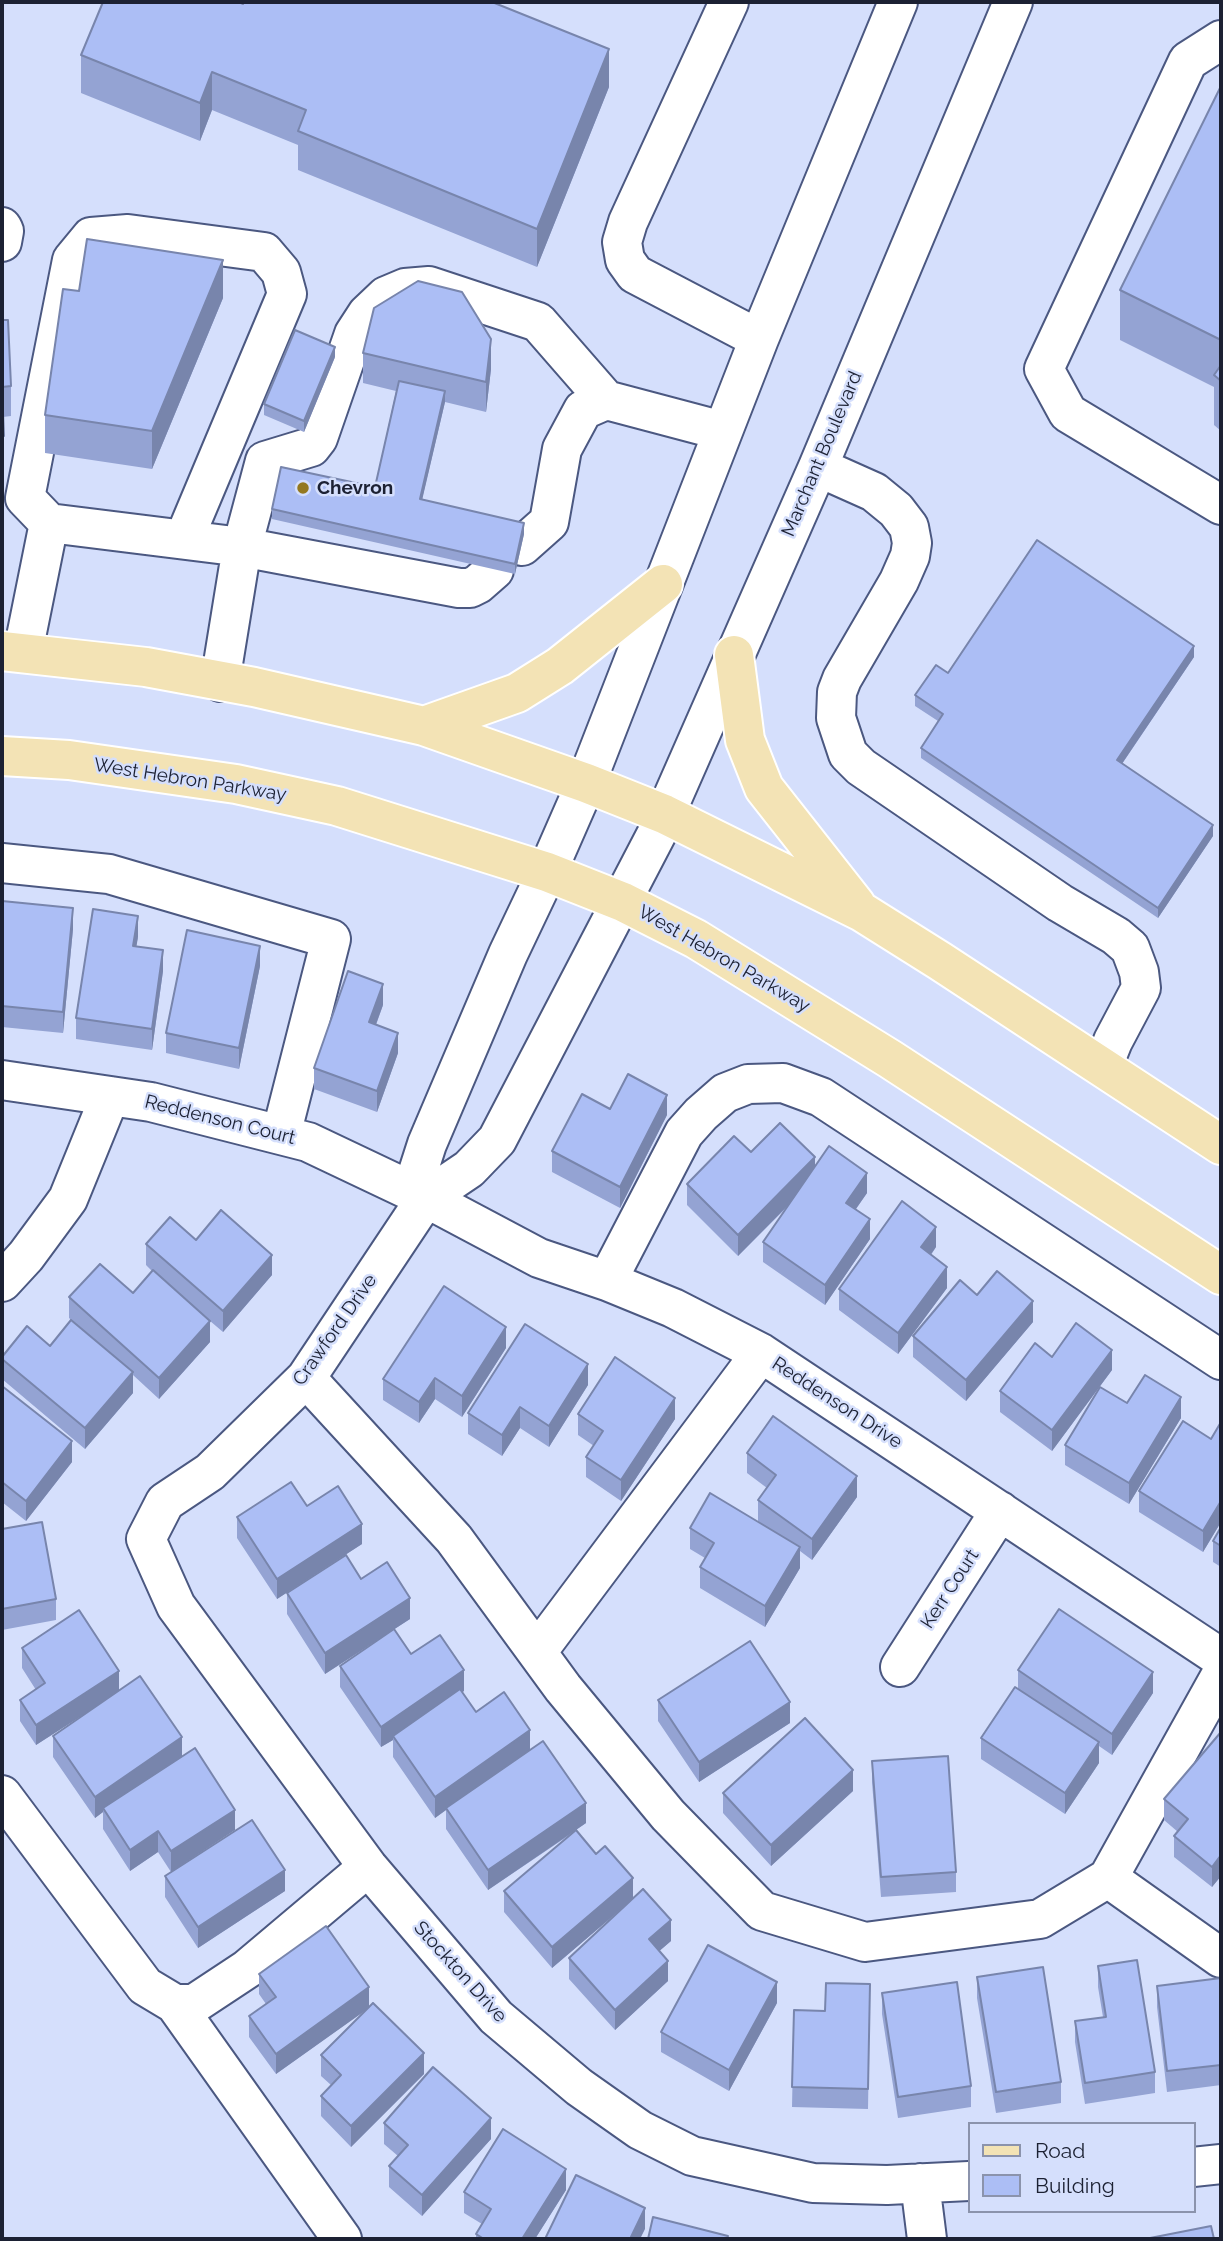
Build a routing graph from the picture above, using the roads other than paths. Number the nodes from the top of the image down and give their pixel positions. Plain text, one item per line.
1 (729, 2) edge
2 (898, 2) edge
3 (1013, 2) edge
4 (1221, 40) edge
5 (2, 227) edge
6 (2, 243) edge
7 (759, 339) junction
8 (606, 400) junction
9 (723, 431) junction
10 (818, 467) junction
11 (1221, 505) edge
12 (49, 523) junction
13 (184, 538) junction
14 (242, 547) junction
15 (663, 584) junction
16 (13, 651) edge
17 (734, 656) junction
18 (220, 682) junction
19 (424, 726) junction
20 (2, 756) edge
21 (586, 783) junction
22 (664, 814) junction
23 (2, 863) edge
24 (547, 872) junction
25 (622, 902) junction
26 (862, 912) junction
27 (1103, 1066) junction
28 (2, 1080) edge
29 (110, 1096) junction
30 (281, 1135) junction
31 (1221, 1145) edge
32 (426, 1198) junction
33 (1221, 1275) edge
34 (607, 1281) junction
35 (2, 1282) edge
36 (761, 1353) junction
37 (1221, 1360) edge
38 (306, 1378) junction
39 (1000, 1511) junction
40 (146, 1539) joint
41 (537, 1652) junction
42 (1221, 1658) edge
43 (900, 1667) dead end
44 (1221, 1675) edge
45 (2, 1795) edge
46 (368, 1867) junction
47 (1108, 1878) junction
48 (1221, 1958) edge
49 (175, 2004) junction
50 (1221, 2164) edge
51 (1195, 2167) edge
52 (968, 2181) edge
53 (919, 2183) junction
54 (342, 2239) edge
55 (927, 2239) edge

1 - 7 street
2 - 7 street
3 - 10 street, Marchant Boulevard
4 - 11 street
5 - 6 street
7 - 9 street
8 - 9 street
8 - 14 street
8 - 14 street
9 - 15 street
10 - 17 street, Marchant Boulevard
10 - 27 street
12 - 13 street
12 - 13 street
12 - 16 street
13 - 14 street
14 - 18 street
15 - 19 main road
15 - 21 street
16 - 18 main road
17 - 22 street, Marchant Boulevard
17 - 26 main road
18 - 19 main road
19 - 21 main road
20 - 24 main road, West Hebron Parkway
21 - 22 main road
21 - 24 street
22 - 25 street, Marchant Boulevard
22 - 26 main road
23 - 30 street
24 - 25 main road, West Hebron Parkway
24 - 32 street
25 - 32 street, Crawford Drive
25 - 33 main road, West Hebron Parkway
26 - 27 main road
27 - 31 main road
28 - 29 street, Reddenson Court
29 - 30 street, Reddenson Court
29 - 35 street
30 - 32 street, Reddenson Court
32 - 34 street, Reddenson Drive
32 - 38 street, Crawford Drive
34 - 36 street, Reddenson Drive
34 - 37 street
36 - 39 street, Reddenson Drive
36 - 41 street
38 - 40 street, Crawford Drive
38 - 41 street
39 - 42 street, Reddenson Drive
39 - 43 street, Kerr Court
40 - 46 street, Stockton Drive
41 - 47 street
44 - 47 street
45 - 49 street
46 - 49 street
46 - 53 street, Stockton Drive
47 - 48 street
49 - 54 street
50 - 51 street
52 - 53 street, Stockton Drive
53 - 55 street

